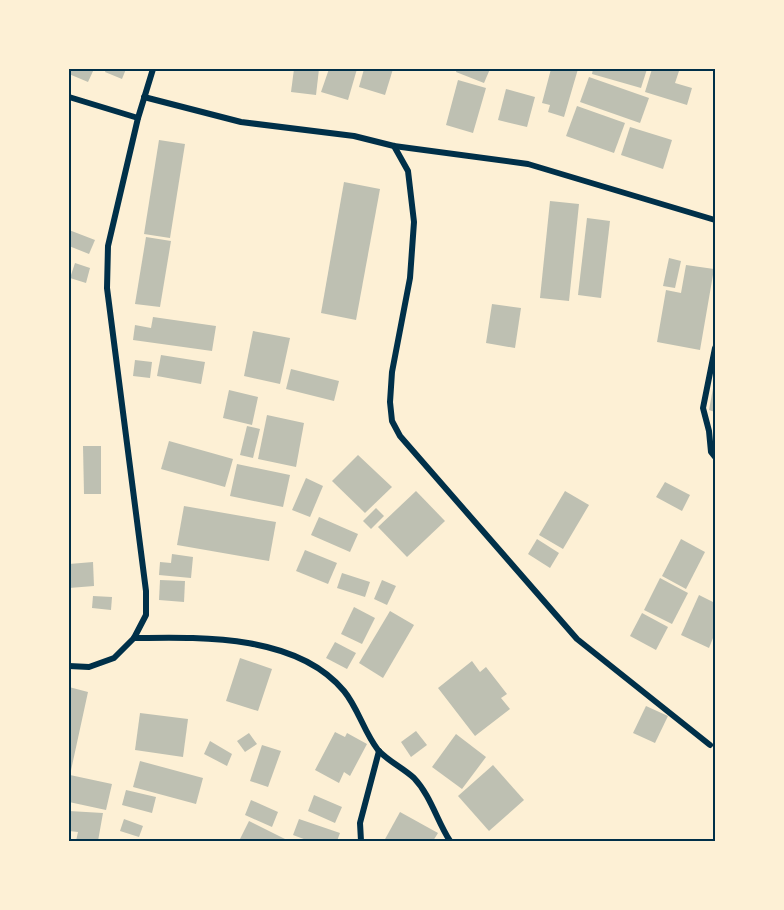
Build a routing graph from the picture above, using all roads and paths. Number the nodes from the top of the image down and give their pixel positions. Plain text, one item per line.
1 (153, 69) edge
2 (69, 97) edge
3 (144, 97) junction
4 (138, 118) junction
5 (394, 146) junction
6 (715, 220) edge
7 (715, 348) edge
8 (715, 457) edge
9 (134, 638) junction
10 (69, 666) edge
11 (710, 745) dead end
12 (379, 751) junction
13 (361, 841) edge
14 (450, 841) edge

1 - 3 street
2 - 4 street
3 - 4 street
3 - 5 street
4 - 9 street
5 - 6 street
5 - 11 street
7 - 8 street
9 - 10 street
9 - 12 street
12 - 13 street
12 - 14 street

